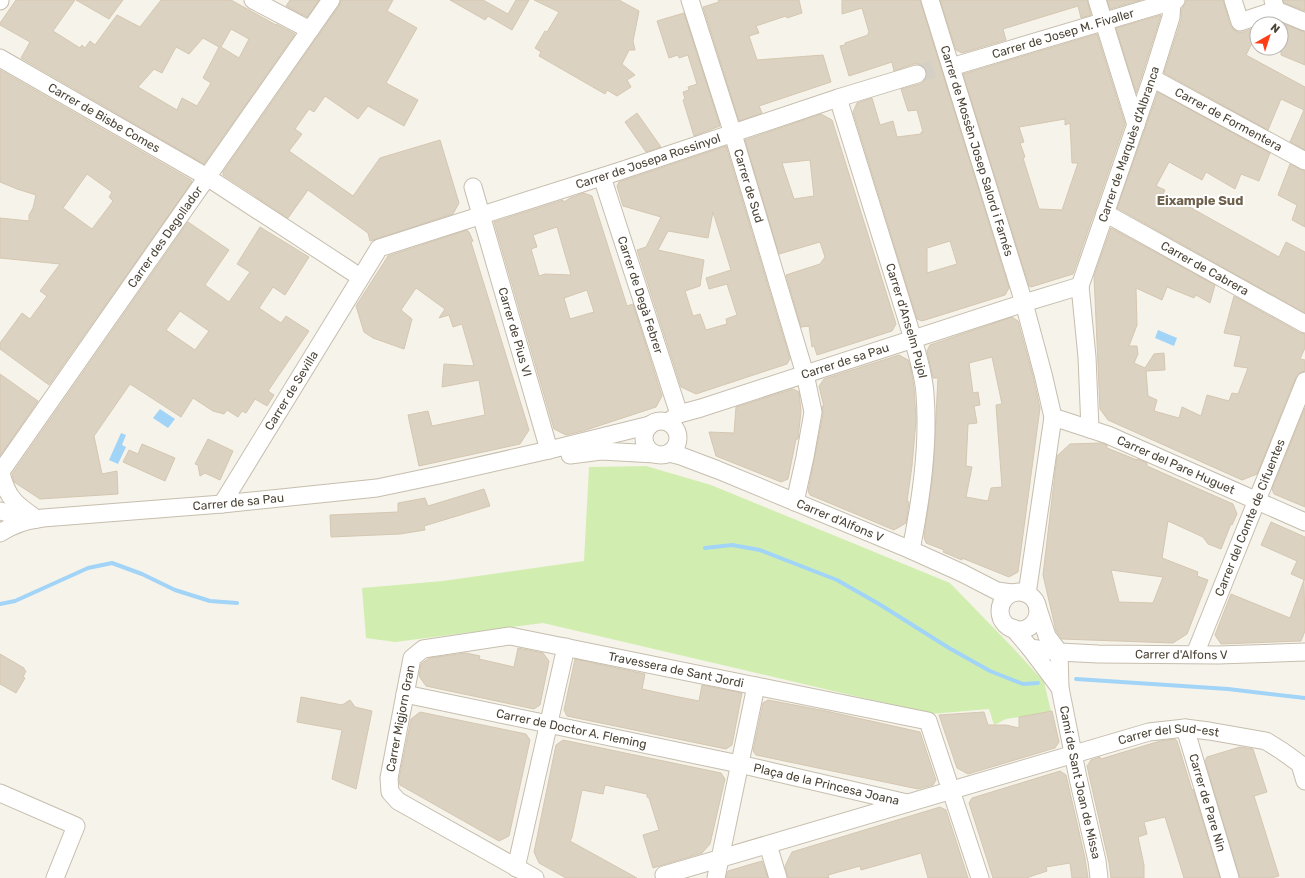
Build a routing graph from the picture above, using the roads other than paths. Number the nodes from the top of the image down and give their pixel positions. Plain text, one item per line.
1 (253, 0) edge
2 (331, 0) edge
3 (690, 0) edge
4 (930, 0) edge
5 (1097, 0) edge
6 (1233, 0) edge
7 (1174, 1) edge
8 (1274, 5) edge
9 (1104, 22) junction
10 (1305, 22) edge
11 (310, 30) junction
12 (0, 58) edge
13 (948, 66) junction
14 (917, 74) tunnel mouth
15 (1152, 78) junction
16 (838, 98) junction
17 (1136, 124) junction
18 (733, 134) junction
19 (1305, 161) edge
20 (207, 177) junction
21 (598, 178) junction
22 (473, 187) dead end
23 (1105, 213) junction
24 (481, 215) junction
25 (379, 248) joint
26 (360, 277) junction
27 (1080, 286) junction
28 (1024, 303) junction
29 (1305, 324) edge
30 (913, 339) junction
31 (805, 374) junction
32 (1305, 381) edge
33 (1053, 417) junction
34 (675, 423) junction
35 (650, 425) junction
36 (1090, 429) junction
37 (549, 450) junction
38 (662, 454) junction
39 (718, 470) junction
40 (0, 473) edge
41 (439, 475) junction
42 (1257, 501) junction
43 (795, 502) junction
44 (222, 504) junction
45 (0, 511) edge
46 (37, 519) junction
47 (1305, 522) edge
48 (0, 533) edge
49 (910, 550) junction
50 (962, 572) junction
51 (1019, 594) junction
52 (1038, 609) junction
53 (1000, 614) junction
54 (1013, 628) junction
55 (566, 647) junction
56 (1030, 648) junction
57 (423, 649) joint
58 (1059, 652) junction
59 (1305, 652) edge
60 (1195, 654) junction
61 (756, 686) junction
62 (1060, 688) junction
63 (404, 694) junction
64 (548, 724) junction
65 (1185, 728) junction
66 (1073, 755) junction
67 (739, 764) junction
68 (1305, 781) edge
69 (951, 791) junction
70 (0, 793) edge
71 (909, 803) junction
72 (768, 845) junction
73 (720, 859) junction
74 (516, 868) junction
75 (664, 875) dead end
76 (55, 878) edge
77 (535, 878) edge
78 (716, 878) edge
79 (778, 878) edge
80 (980, 878) edge
81 (1099, 878) edge
82 (1230, 878) edge

1 - 11 street
2 - 11 street, Carrer des Degollador
3 - 18 street, Carrer de Sud
4 - 13 street, Carrer de Mossèn Josep Salord i Farnés
5 - 9 street
6 - 8 street
7 - 9 street, Carrer de Josep M. Fivaller
7 - 15 street, Carrer de Marquès d'Albranca
8 - 10 street
9 - 13 street, Carrer de Josep M. Fivaller
9 - 17 street
11 - 20 street, Carrer des Degollador
12 - 20 street, Carrer de Bisbe Comes
13 - 28 street, Carrer de Mossèn Josep Salord i Farnés
14 - 16 street, Carrer de Josepa Rossinyol
15 - 17 street, Carrer de Marquès d'Albranca
15 - 19 street, Carrer de Formentera
16 - 18 street, Carrer de Josepa Rossinyol
16 - 30 street, Carrer d'Anselm Pujol
17 - 23 street, Carrer de Marquès d'Albranca
18 - 21 street, Carrer de Josepa Rossinyol
18 - 31 street, Carrer de Sud
20 - 26 street
20 - 40 street, Carrer des Degollador
21 - 24 street, Carrer de Josepa Rossinyol
21 - 34 street, Carrer de Degà Febrer
22 - 24 street, Carrer de Pius VI
23 - 27 street, Carrer de Marquès d'Albranca
23 - 29 street, Carrer de Cabrera
24 - 25 street, Carrer de Josepa Rossinyol
24 - 37 street, Carrer de Pius VI
25 - 26 street, Carrer de Sevilla
26 - 44 street, Carrer de Sevilla
27 - 28 street, Carrer de sa Pau
27 - 36 street
28 - 30 street, Carrer de sa Pau
28 - 33 street, Carrer de Mossèn Josep Salord i Farnés
30 - 31 street, Carrer de sa Pau
30 - 49 street, Carrer d'Anselm Pujol
31 - 34 street, Carrer de sa Pau
31 - 43 street, Carrer de Sud
32 - 42 street, Carrer del Comte de Cifuentes
33 - 36 street, Carrer del Pare Huguet
33 - 51 street
34 - 35 street
34 - 38 street
34 - 39 street, Carrer d'Alfons V
35 - 37 street, Carrer de sa Pau
35 - 38 street
36 - 42 street, Carrer del Pare Huguet
37 - 41 street, Carrer de sa Pau
38 - 39 street, Carrer d'Alfons V
38 - 41 street, Carrer de sa Pau
39 - 43 street, Carrer d'Alfons V
40 - 46 street
41 - 44 street, Carrer de sa Pau
42 - 47 street, Carrer del Pare Huguet
42 - 60 street, Carrer del Comte de Cifuentes
43 - 49 street, Carrer d'Alfons V
44 - 46 street, Carrer de sa Pau
45 - 46 street, Carrer de sa Pau
46 - 48 street, Carrer de sa Pau
49 - 50 street, Carrer d'Alfons V
50 - 51 street, Carrer d'Alfons V
50 - 53 street, Carrer d'Alfons V
51 - 52 street
51 - 53 street
52 - 54 street
52 - 58 street
53 - 54 street
54 - 56 street, Camí de Sant Joan de Missa
55 - 57 street, Travessera de Sant Jordi
55 - 61 street, Travessera de Sant Jordi
55 - 64 street
56 - 58 street
56 - 62 street, Camí de Sant Joan de Missa
57 - 63 street, Carrer Migjorn Gran
58 - 60 street, Carrer d'Alfons V
58 - 62 street, Camí de Sant Joan de Missa
59 - 60 street, Carrer d'Alfons V
61 - 67 street
61 - 69 street, Travessera de Sant Jordi
62 - 66 street, Camí de Sant Joan de Missa
63 - 64 street, Carrer de Doctor A. Fleming
63 - 74 street, Carrer Migjorn Gran
64 - 67 street, Carrer de Doctor A. Fleming
64 - 74 street
65 - 66 street, Carrer del Sud-est
65 - 68 street, Carrer del Sud-est
65 - 82 street, Carrer de Pare Nin
66 - 69 street, Carrer del Sud-est
66 - 81 street, Camí de Sant Joan de Missa
67 - 71 street, Plaça de la Princesa Joana
67 - 73 street, Plaça de la Princesa Joana
69 - 71 street, Carrer del Sud-est
69 - 80 street
70 - 76 street
71 - 72 street, Plaça de la Princesa Joana
72 - 73 street, Plaça de la Princesa Joana
72 - 79 street
73 - 75 street
73 - 78 street
74 - 77 street

